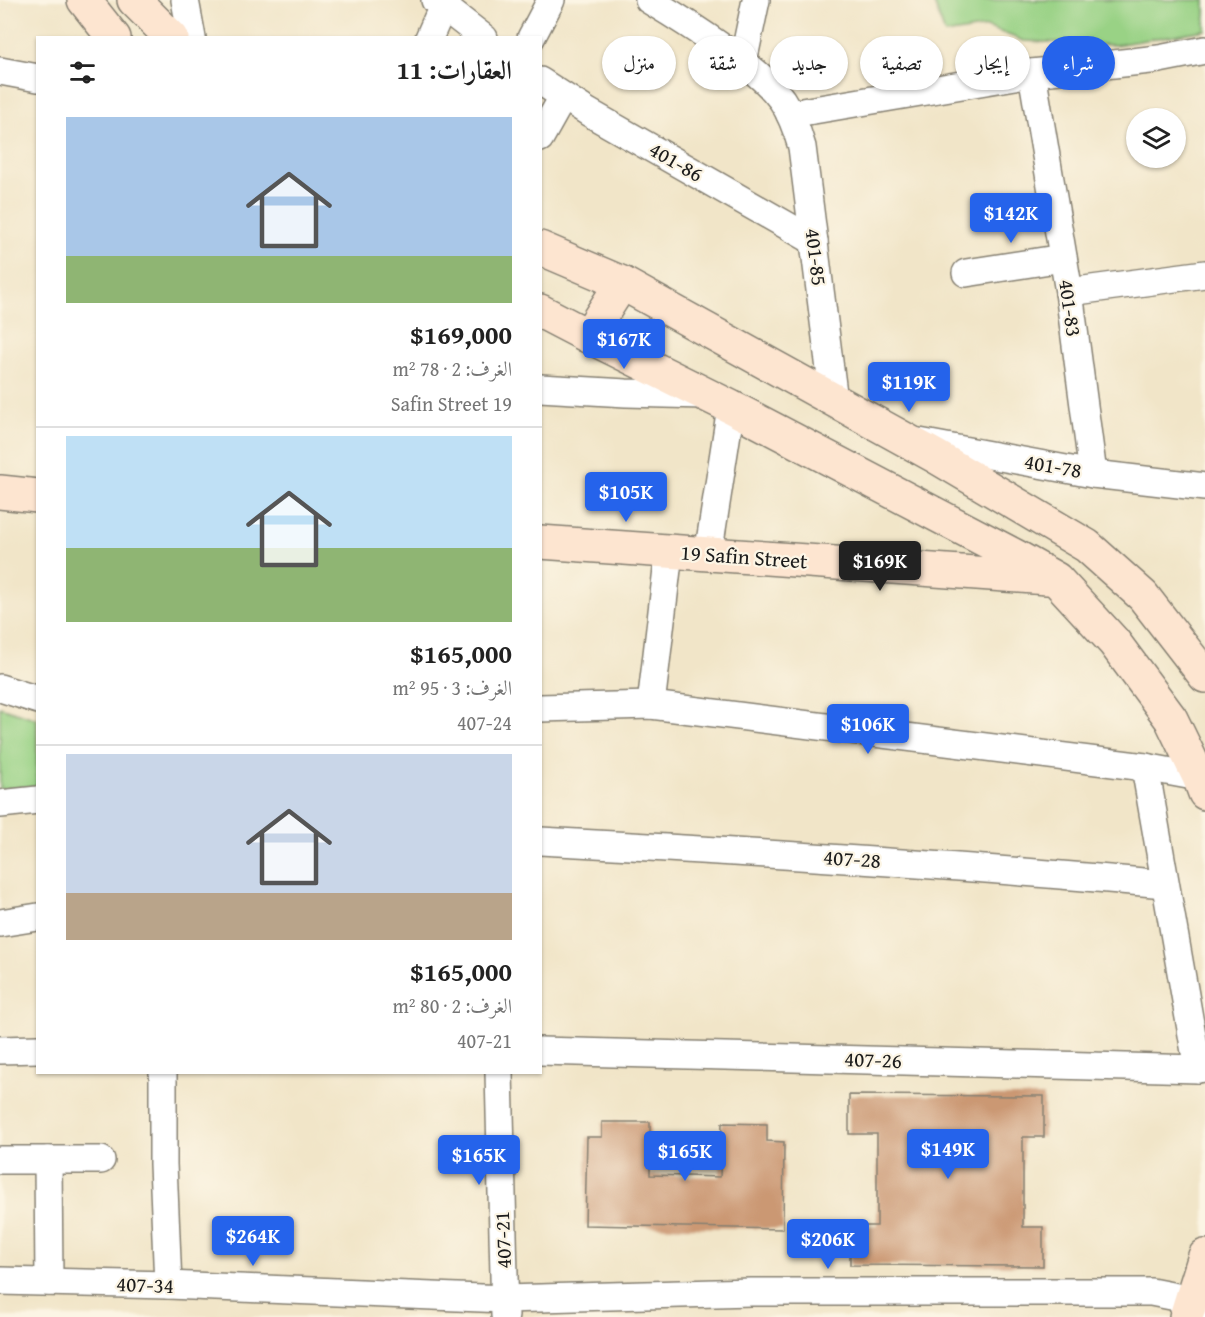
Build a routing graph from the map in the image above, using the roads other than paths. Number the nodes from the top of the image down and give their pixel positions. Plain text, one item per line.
1 (84, 0) edge
2 (134, 0) edge
3 (185, 0) edge
4 (550, 0) edge
5 (649, 0) edge
6 (756, 0) edge
7 (439, 3) edge
8 (112, 36) edge
9 (170, 36) edge
10 (192, 36) edge
11 (430, 36) edge
12 (481, 36) edge
13 (532, 36) edge
14 (705, 36) edge
15 (748, 36) edge
16 (1205, 50) edge
17 (0, 71) edge
18 (1032, 73) junction
19 (758, 75) edge
20 (36, 78) edge
21 (542, 82) edge
22 (563, 97) junction
23 (790, 114) junction
24 (542, 134) edge
25 (814, 241) junction
26 (542, 250) edge
27 (1063, 258) junction
28 (966, 273) dead end
29 (1205, 274) edge
30 (622, 283) junction
31 (1069, 292) junction
32 (542, 312) edge
33 (588, 336) junction
34 (542, 388) edge
35 (718, 401) junction
36 (834, 401) junction
37 (903, 439) junction
38 (1092, 474) junction
39 (1205, 487) edge
40 (0, 492) edge
41 (36, 496) edge
42 (542, 542) edge
43 (669, 552) junction
44 (708, 555) junction
45 (1056, 579) junction
46 (1205, 676) edge
47 (0, 688) edge
48 (36, 699) edge
49 (651, 705) junction
50 (542, 708) edge
51 (1145, 767) junction
52 (1202, 785) edge
53 (36, 800) edge
54 (0, 804) edge
55 (542, 841) edge
56 (1165, 884) junction
57 (36, 917) edge
58 (0, 923) edge
59 (36, 1049) edge
60 (0, 1050) edge
61 (542, 1050) edge
62 (1201, 1068) edge
63 (163, 1074) edge
64 (499, 1074) edge
65 (0, 1160) edge
66 (48, 1160) junction
67 (101, 1160) dead end
68 (1205, 1256) edge
69 (0, 1281) edge
70 (49, 1282) junction
71 (168, 1285) junction
72 (322, 1305) edge
73 (748, 1305) edge
74 (505, 1308) edge
75 (1191, 1311) edge

1 - 8 street
2 - 9 street
3 - 10 street
4 - 13 street
5 - 14 street, 401-85
6 - 15 street
7 - 11 street
7 - 12 street
16 - 18 street
17 - 20 street
18 - 23 street
18 - 27 street, 401-83
19 - 23 street, 401-85
21 - 22 street, 401-86
22 - 24 street
22 - 25 street, 401-86
23 - 25 street, 401-85
25 - 36 street, 401-85
26 - 30 street
27 - 28 street
27 - 31 street, 401-83
29 - 31 street
30 - 33 street
30 - 36 street
31 - 38 street, 401-83
32 - 33 street
33 - 35 street
34 - 35 street
35 - 44 street
35 - 45 street
36 - 37 street
37 - 38 street, 401-78
37 - 46 street
38 - 39 street, 401-78
40 - 41 street
42 - 43 street, 19 Safin Street
43 - 44 street, 19 Safin Street
43 - 49 street
44 - 45 street, 19 Safin Street
45 - 52 street
47 - 48 street
49 - 50 street
49 - 51 street
51 - 52 street
51 - 56 street
53 - 54 street
55 - 56 street, 407-28
56 - 62 street
57 - 58 street
59 - 60 street
61 - 62 street, 407-26
63 - 71 street
64 - 74 street, 407-21
65 - 66 street
66 - 67 street
66 - 70 street
68 - 75 street
69 - 70 street, 407-34
70 - 71 street, 407-34
71 - 72 street, 407-34
72 - 74 street, 407-34
73 - 74 street, 407-34
73 - 75 street, 407-34

